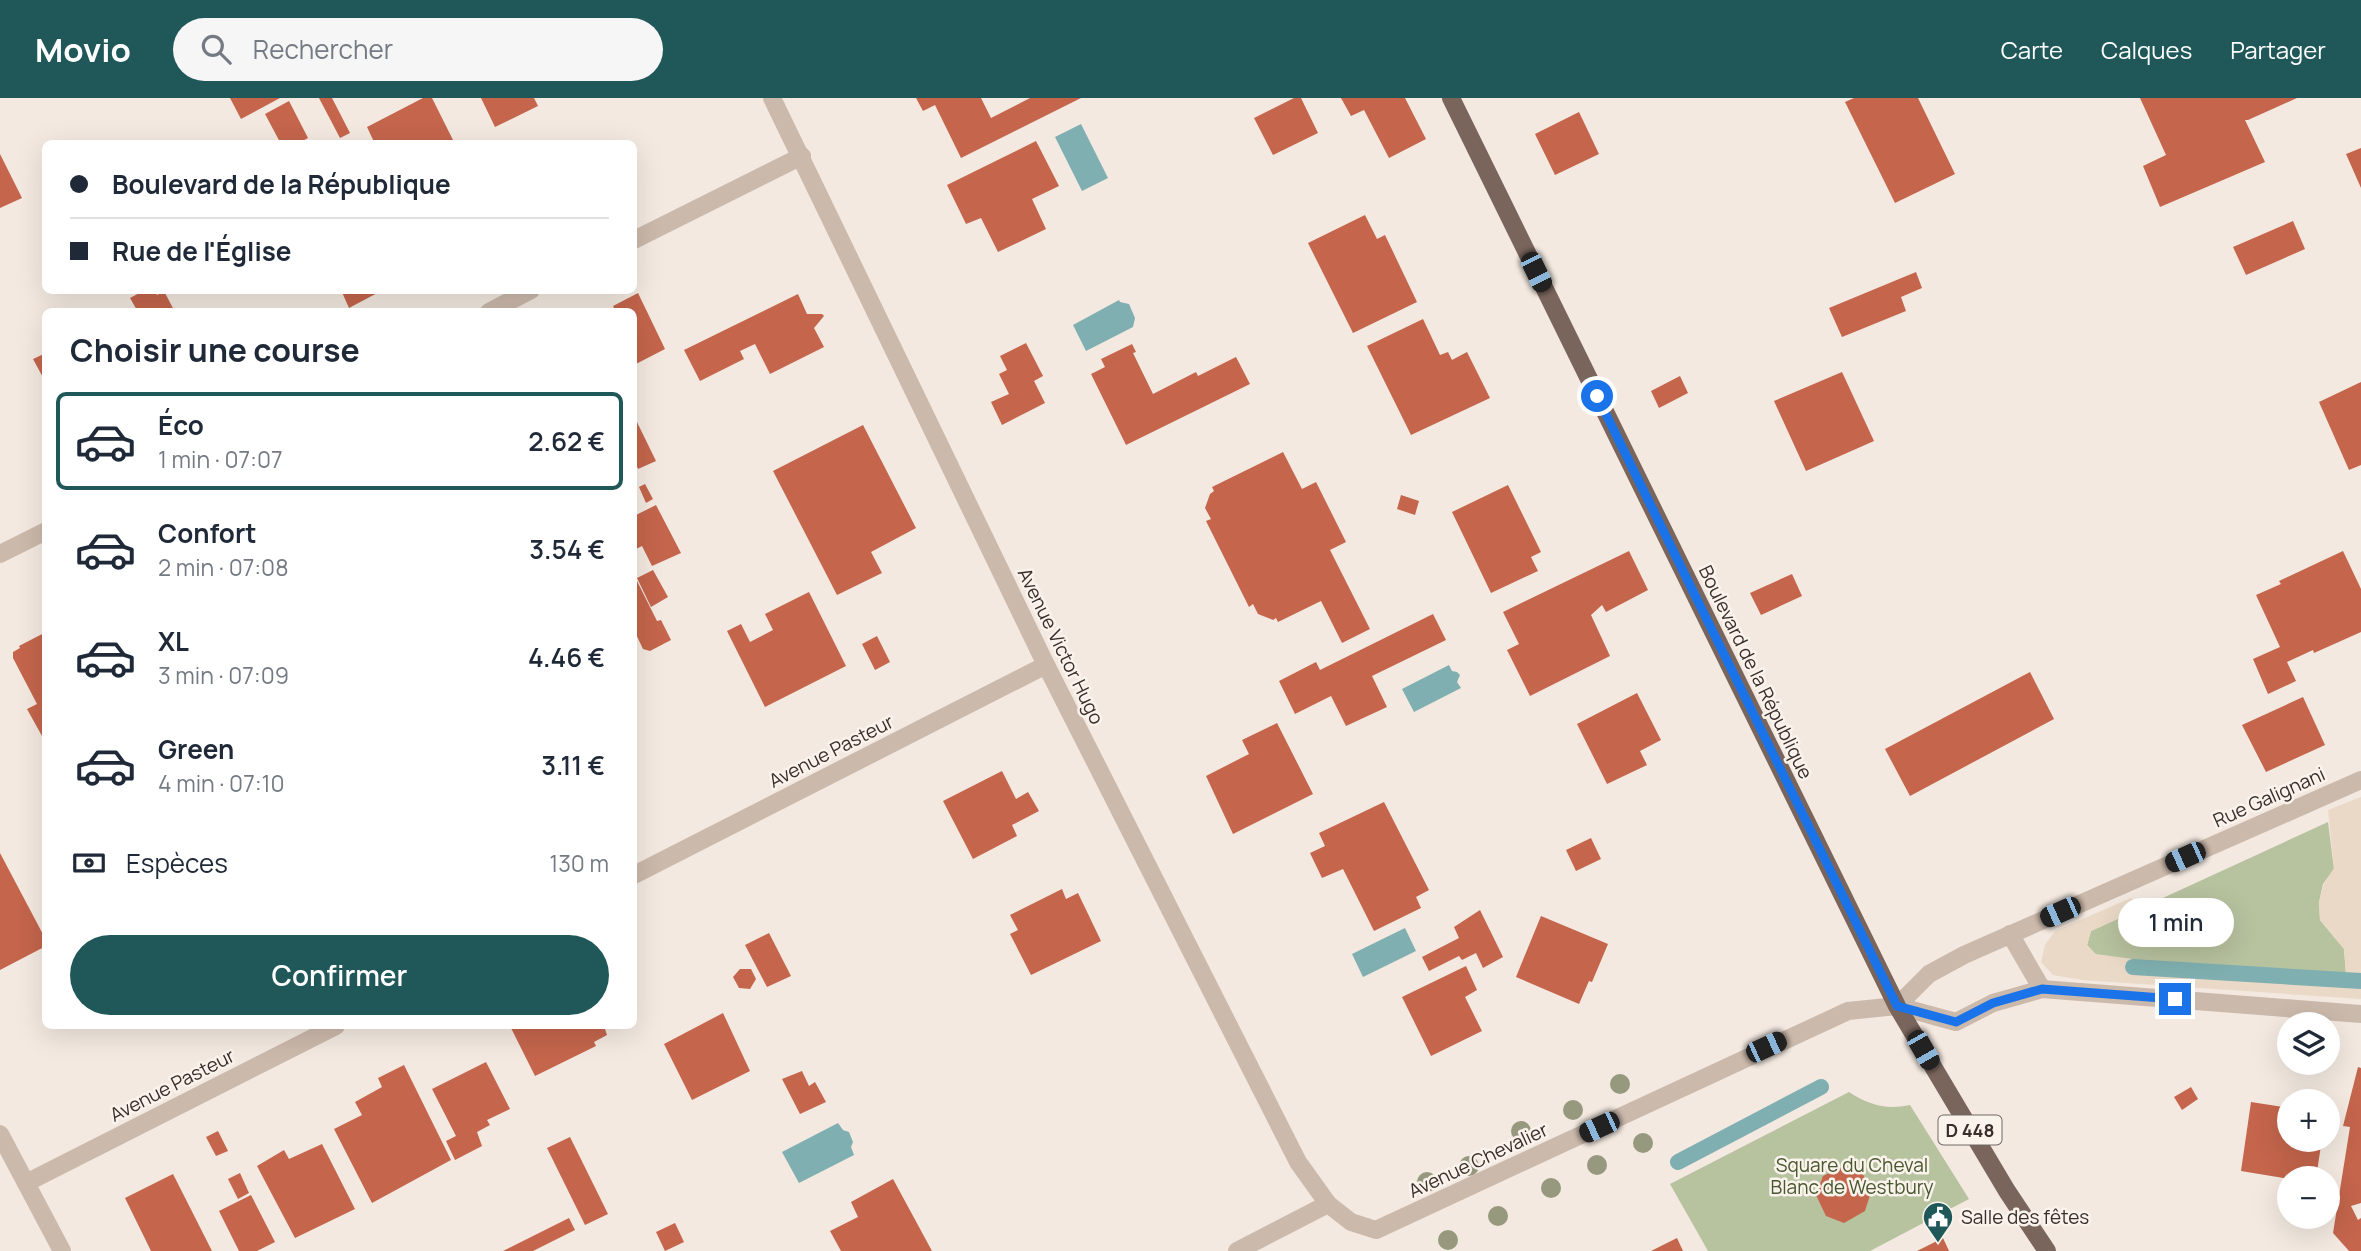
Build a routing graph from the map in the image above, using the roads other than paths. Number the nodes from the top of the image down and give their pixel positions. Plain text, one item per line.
1 (772, 98) edge
2 (1451, 98) edge
3 (802, 156) junction
4 (637, 238) edge
5 (523, 294) edge
6 (497, 308) edge
7 (42, 533) edge
8 (0, 554) edge
9 (1046, 665) junction
10 (2361, 780) edge
11 (637, 873) edge
12 (2010, 934) junction
13 (2042, 989) junction
14 (1897, 1006) junction
15 (2361, 1014) edge
16 (330, 1029) edge
17 (0, 1133) edge
18 (26, 1183) junction
19 (1328, 1204) junction
20 (62, 1251) edge
21 (1237, 1251) edge
22 (2047, 1251) edge

1 - 3 street, Avenue Victor Hugo
2 - 14 main road, Boulevard de la République / D 448
3 - 4 street
3 - 9 street, Avenue Victor Hugo
5 - 6 street
7 - 8 street
9 - 11 street, Avenue Pasteur
9 - 19 street, Avenue Victor Hugo
10 - 12 street, Rue Galignani
12 - 13 street
12 - 14 street, Rue Galignani
13 - 14 street
13 - 15 street
14 - 19 street, Avenue Chevalier
14 - 22 main road, Boulevard de la République / D 448
16 - 18 street, Avenue Pasteur
17 - 18 street
18 - 20 street
19 - 21 street

